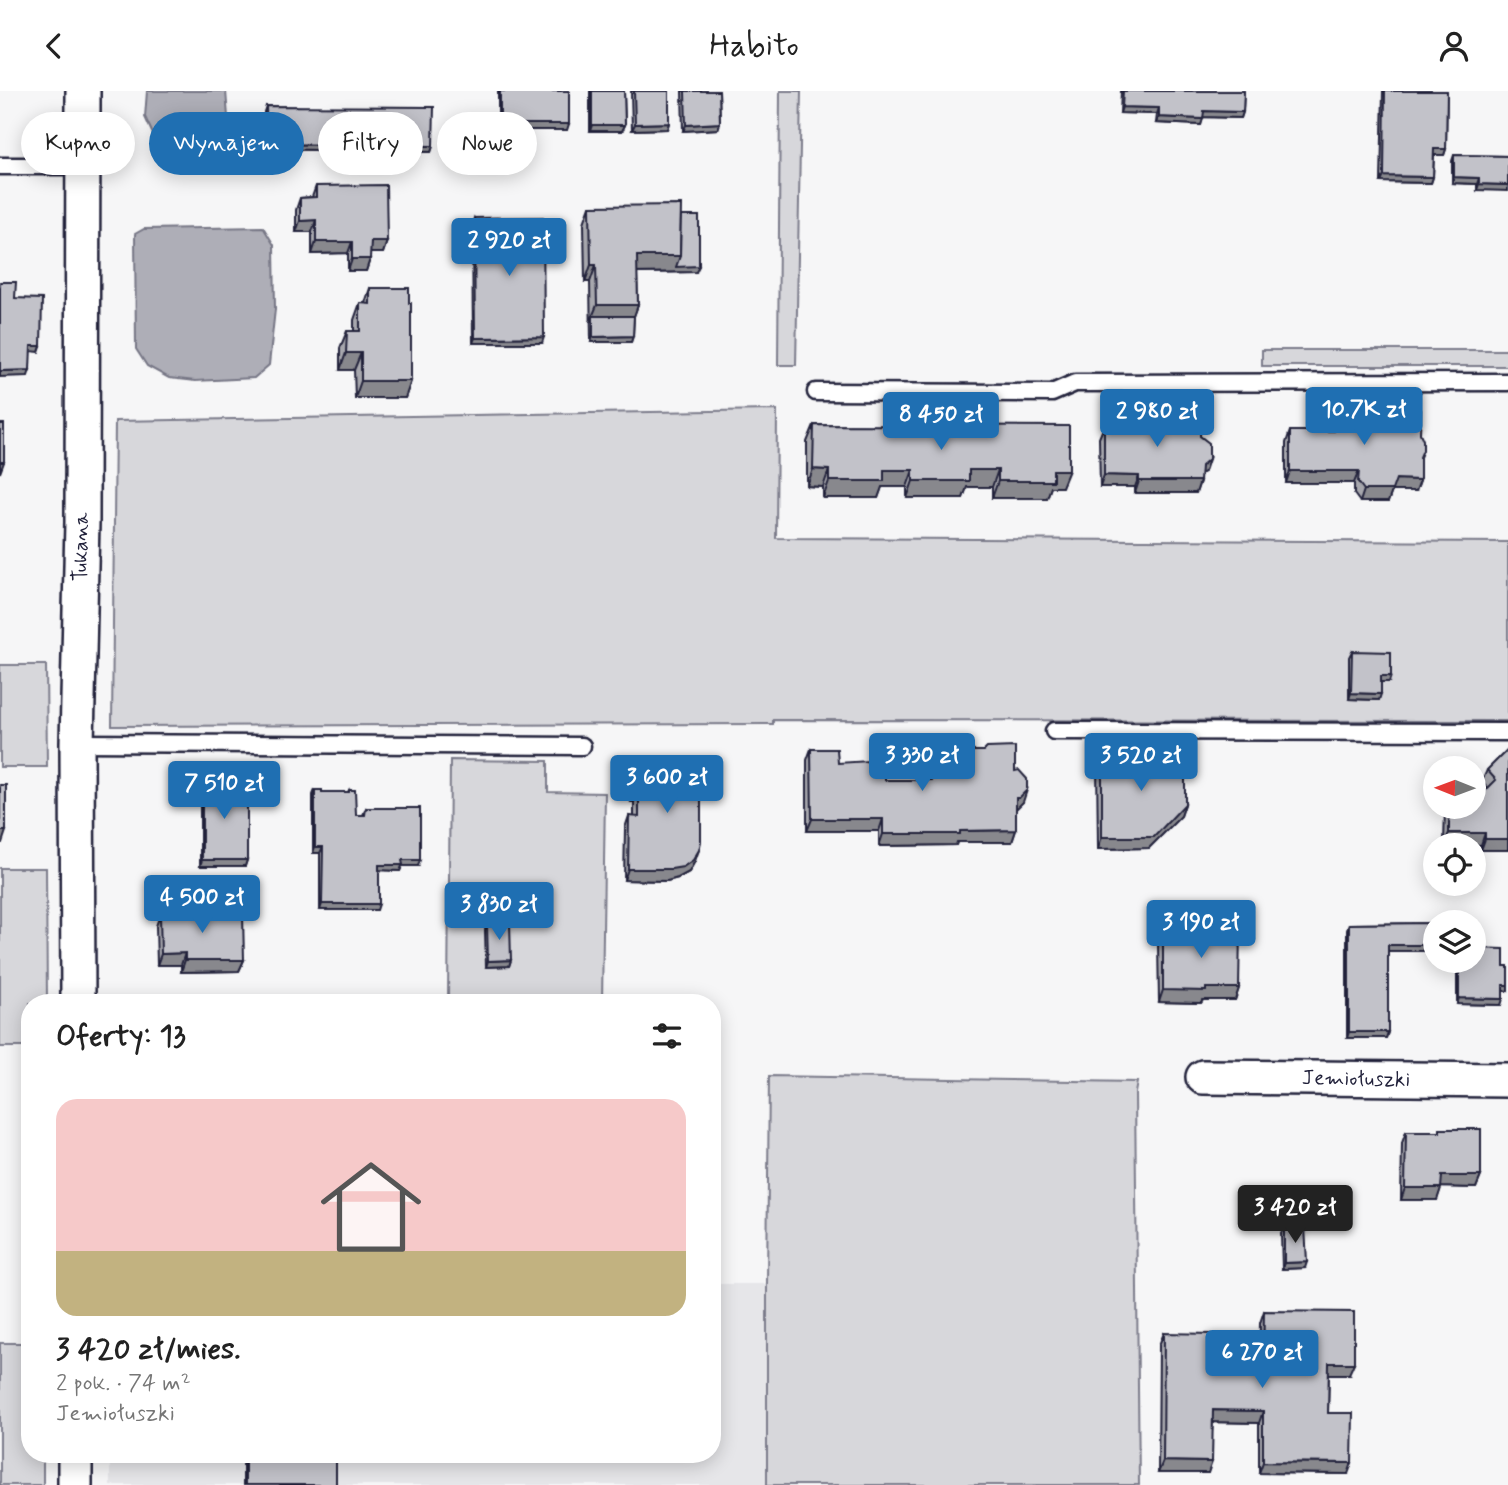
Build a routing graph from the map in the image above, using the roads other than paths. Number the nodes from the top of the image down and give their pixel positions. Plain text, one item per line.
1 (83, 91) edge
2 (83, 112) edge
3 (0, 166) edge
4 (21, 166) edge
5 (82, 175) edge
6 (1508, 383) edge
7 (816, 392) dead end
8 (1054, 731) dead end
9 (1508, 732) edge
10 (77, 743) junction
11 (582, 746) dead end
12 (78, 994) edge
13 (1203, 1077) dead end
14 (1508, 1080) edge
15 (75, 1463) edge
16 (75, 1485) edge

1 - 2 street, Tukana
3 - 4 lane
5 - 10 street, Tukana
6 - 7 lane
8 - 9 lane
10 - 11 lane
10 - 12 street, Tukana
13 - 14 street, Jemiołuszki
15 - 16 street

